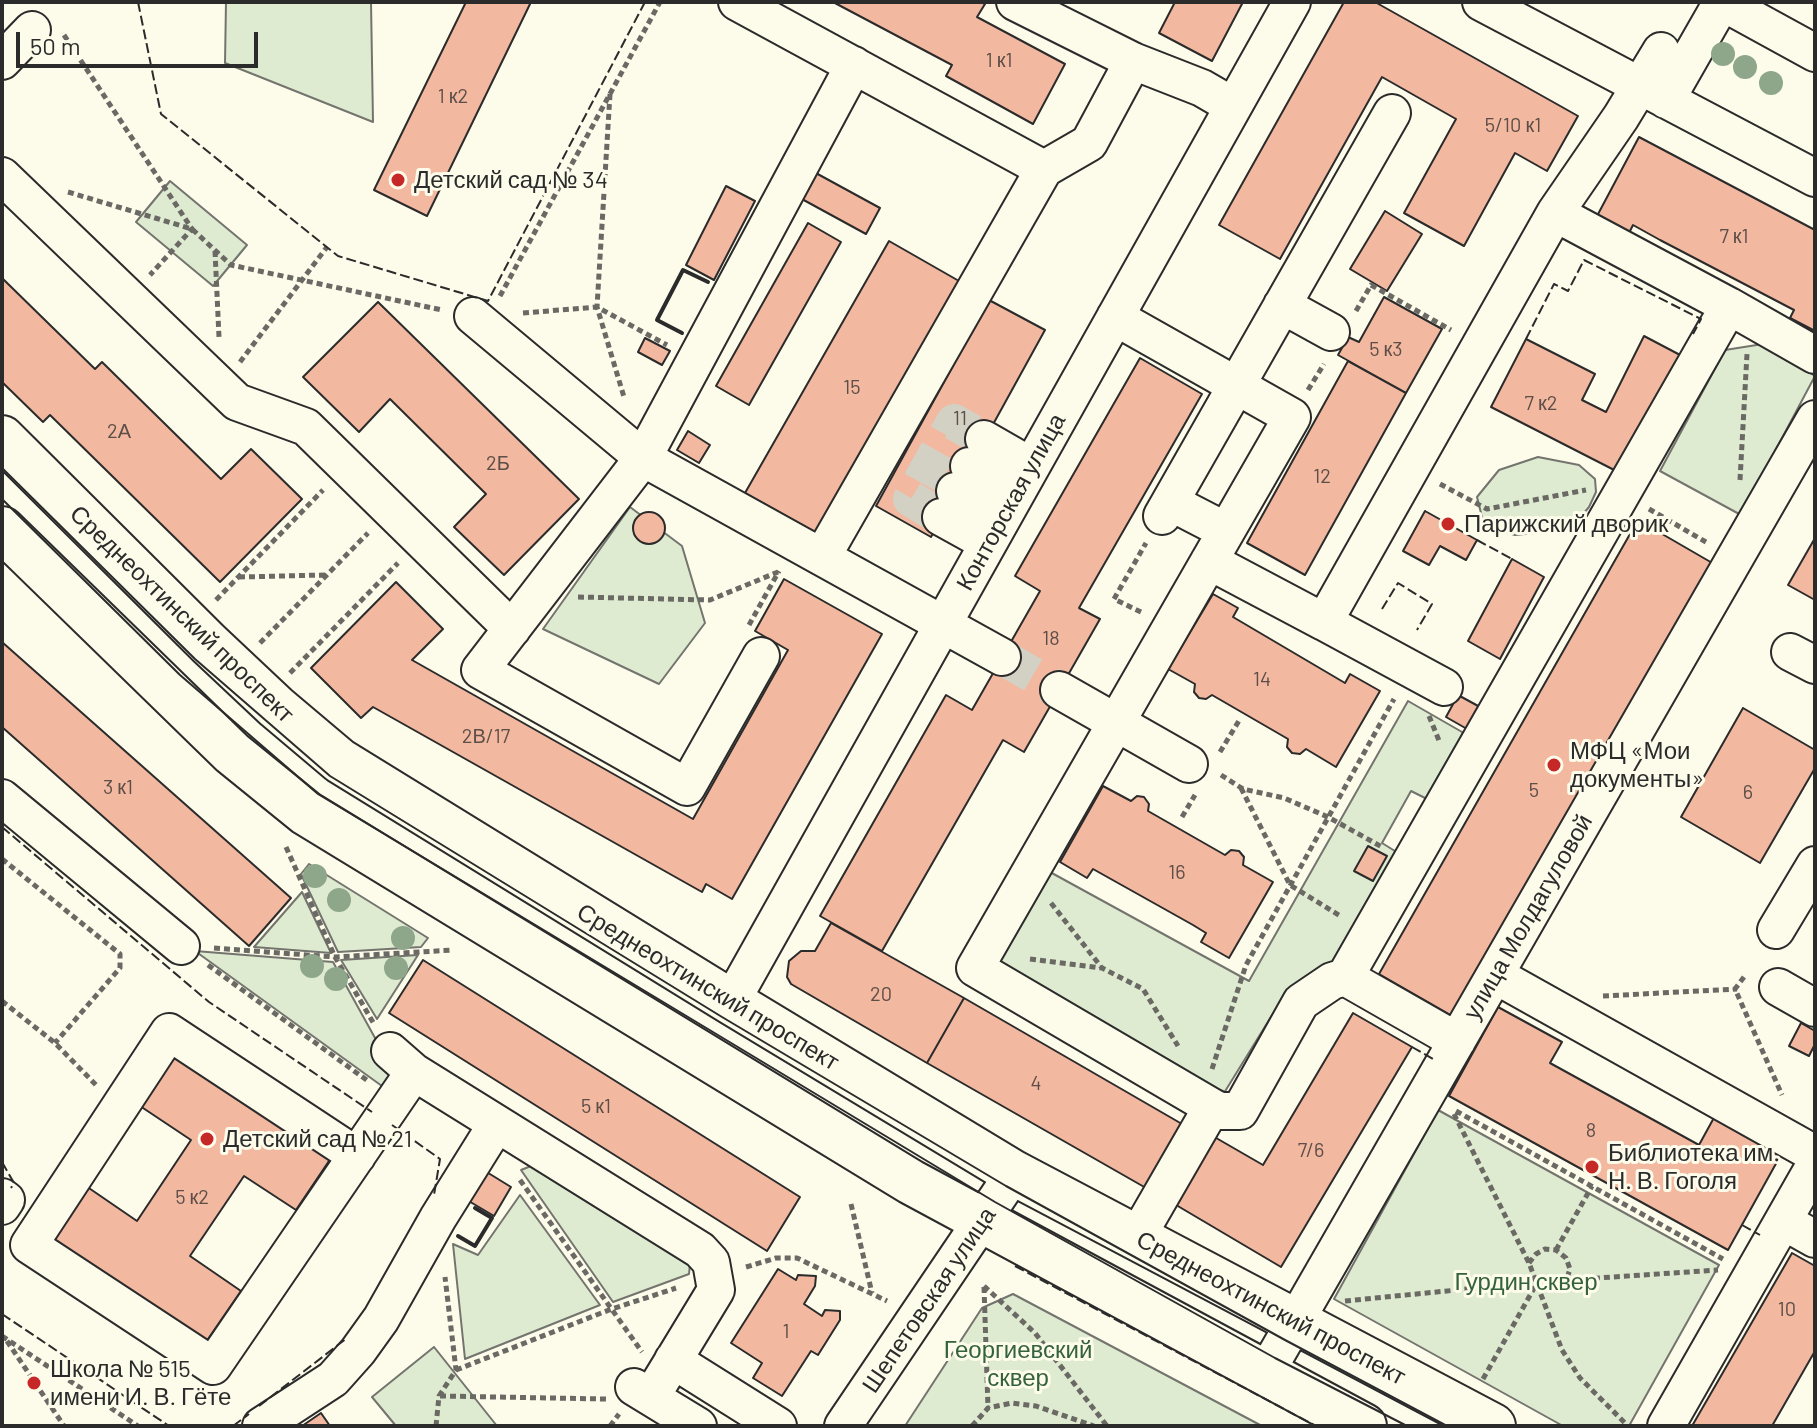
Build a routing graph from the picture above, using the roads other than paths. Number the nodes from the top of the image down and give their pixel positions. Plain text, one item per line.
1 (737, 2) edge
2 (1015, 2) edge
3 (1292, 2) edge
4 (1481, 2) edge
5 (1722, 2) edge
6 (48, 32) road end
7 (1661, 51) dead end
8 (1815, 53) edge
9 (2, 61) edge
10 (1133, 61) junction
11 (854, 65) junction
12 (1653, 93) junction
13 (1233, 106) junction
14 (1392, 113) dead end
15 (1044, 169) junction
16 (2, 176) edge
17 (1815, 178) edge
18 (1555, 213) junction
19 (1282, 305) junction
20 (1740, 312) junction
21 (482, 316) road end
22 (1115, 317) junction
23 (1338, 334) road end
24 (1815, 355) edge
25 (1236, 387) junction
26 (1815, 419) edge
27 (2, 438) edge
28 (643, 458) junction
29 (1010, 505) junction
30 (2, 529) edge
31 (1218, 546) junction
32 (799, 557) junction
33 (1324, 622) junction
34 (943, 624) junction
35 (512, 629) junction
36 (761, 656) road end
37 (1002, 657) tunnel mouth
38 (1444, 687) dead end
39 (1059, 690) tunnel mouth
40 (1116, 722) junction
41 (1199, 766) road end
42 (2, 798) edge
43 (1815, 865) edge
44 (1776, 930) dead end
45 (181, 946) road end
46 (1495, 975) junction
47 (1345, 977) junction
48 (1778, 987) road end
49 (731, 1002) junction
50 (1815, 1008) edge
51 (1457, 1041) junction
52 (1212, 1107) junction
53 (496, 1125) junction
54 (1815, 1154) edge
55 (357, 1156) junction
56 (1815, 1165) edge
57 (1014, 1173) junction
58 (2, 1197) edge
59 (2, 1206) edge
60 (983, 1221) junction
61 (1783, 1221) junction
62 (1137, 1237) junction
63 (1815, 1239) edge
64 (1296, 1321) junction
65 (1265, 1374) junction
66 (655, 1381) junction
67 (1486, 1407) edge
68 (261, 1426) edge
69 (698, 1426) edge
70 (778, 1426) edge
71 (843, 1426) edge
72 (1364, 1426) edge
73 (1666, 1426) edge

1 - 11 street
2 - 10 street
3 - 13 street, Конторская улица
4 - 12 street
5 - 8 street
5 - 12 street
6 - 9 street
7 - 12 street
10 - 13 street
10 - 15 street
11 - 15 street
11 - 28 street
12 - 17 street
12 - 18 street
13 - 22 street, Конторская улица
14 - 19 street
15 - 32 street
16 - 35 street
18 - 20 street
18 - 33 street
19 - 23 street
19 - 25 street
20 - 24 street
20 - 47 street
21 - 28 street
22 - 25 street
22 - 29 street, Конторская улица
25 - 31 street
25 - 31 street
26 - 46 street, улица Молдагуловой
27 - 49 main road, Среднеохтинский проспект
28 - 32 street
28 - 35 street
29 - 29 street
29 - 34 street, Конторская улица
30 - 60 main road
31 - 33 street
31 - 40 street
32 - 34 street
33 - 38 street
34 - 37 street
34 - 49 street, Конторская улица
35 - 36 street
39 - 40 street
40 - 41 street
40 - 52 street
42 - 45 street
43 - 44 street
46 - 51 street, улица Молдагуловой
46 - 54 street
47 - 51 street
47 - 52 street
48 - 50 street
49 - 57 main road, Среднеохтинский проспект
51 - 64 street, улица Молдагуловой
52 - 62 street
53 - 55 street
53 - 66 street
53 - 68 street
55 - 55 street
56 - 61 street
57 - 60 street, Шепетовская улица
57 - 62 main road, Среднеохтинский проспект
58 - 59 street
60 - 65 main road
60 - 71 street, Шепетовская улица
61 - 63 street
61 - 73 street
62 - 64 main road, Среднеохтинский проспект
64 - 65 street, улица Молдагуловой
64 - 67 main road, Среднеохтинский проспект
65 - 72 main road
66 - 69 street
66 - 70 street

